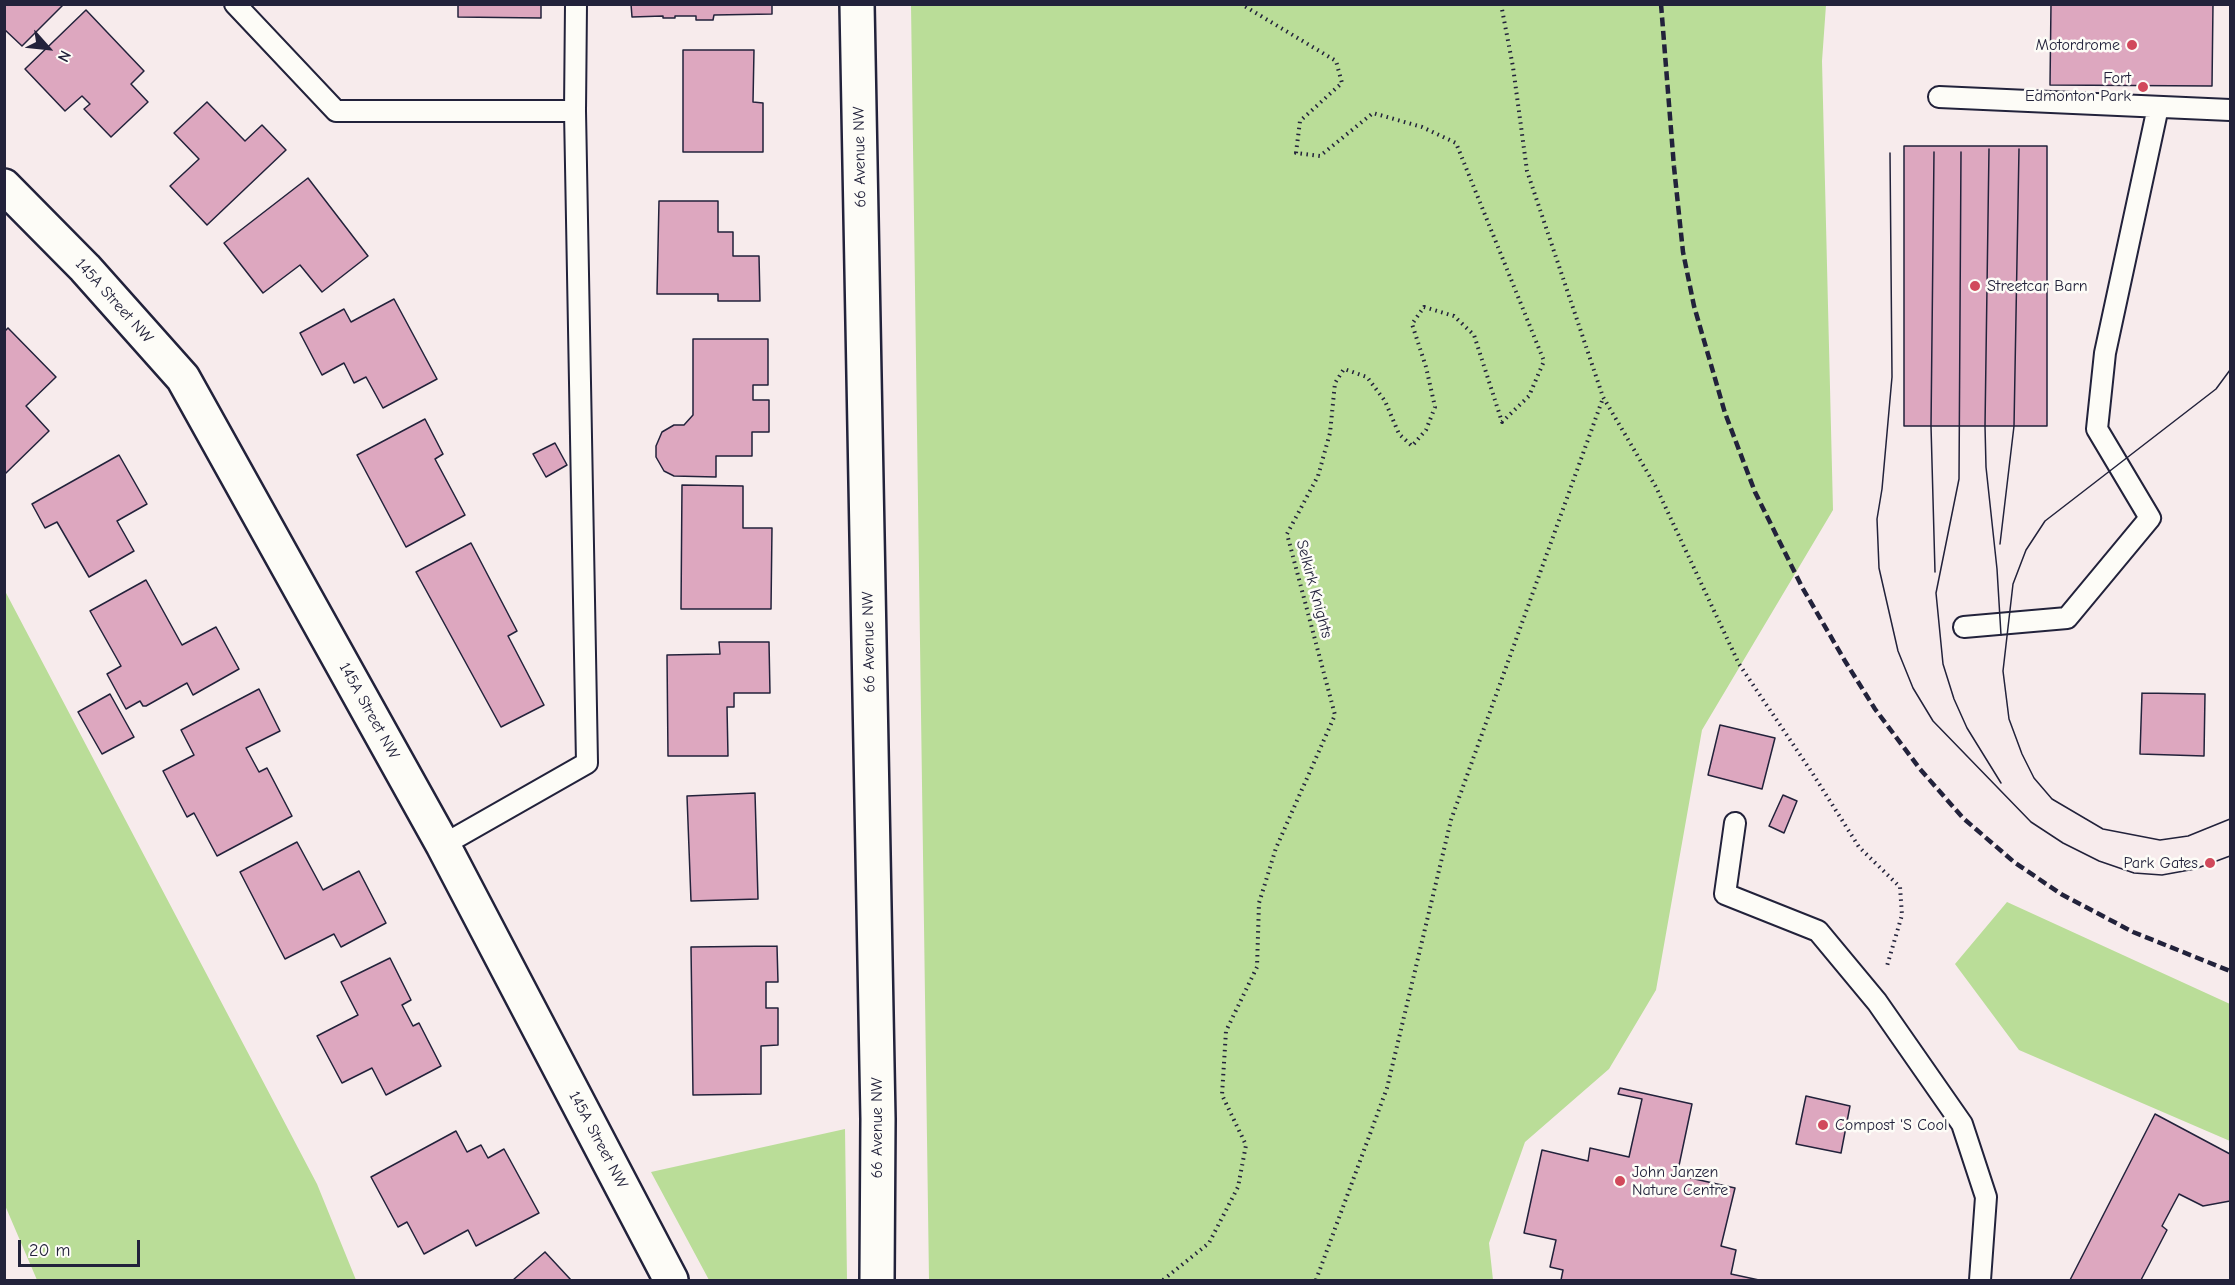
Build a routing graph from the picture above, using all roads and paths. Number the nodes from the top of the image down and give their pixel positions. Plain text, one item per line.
1 (236, 4) edge
2 (576, 4) edge
3 (857, 4) edge
4 (1242, 4) edge
5 (1501, 4) edge
6 (1939, 97) dead end
7 (2158, 107) junction
8 (2230, 110) edge
9 (575, 111) junction
10 (4, 186) edge
11 (1603, 397) junction
12 (1964, 627) dead end
13 (1735, 823) dead end
14 (443, 845) junction
15 (1877, 1002) junction
16 (671, 1281) edge
17 (877, 1281) edge
18 (1163, 1281) edge
19 (1316, 1281) edge
20 (1980, 1281) edge

1 - 9 lane
2 - 9 lane
3 - 17 street, 66 Avenue NW
4 - 18 path, Selkirk Knights
5 - 11 path
6 - 7 lane
7 - 8 lane
7 - 12 lane
9 - 14 lane
10 - 14 street, 145A Street NW
11 - 15 path
11 - 19 path
13 - 15 lane
14 - 16 street, 145A Street NW
15 - 20 lane

